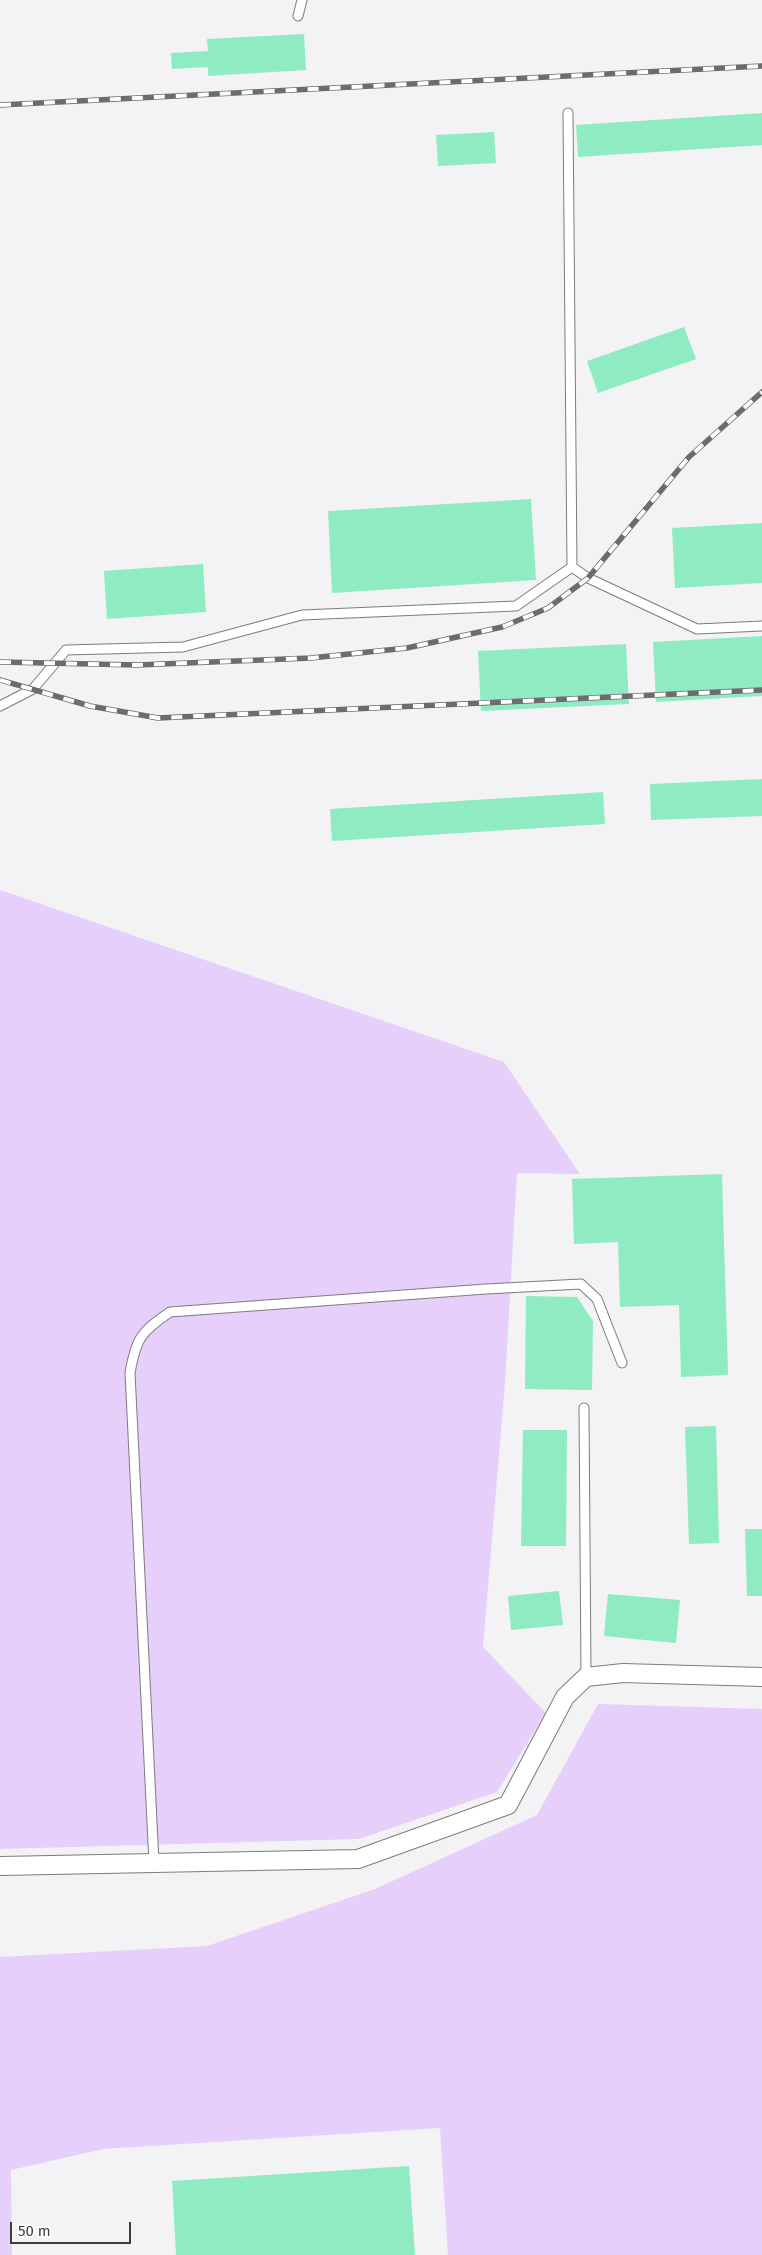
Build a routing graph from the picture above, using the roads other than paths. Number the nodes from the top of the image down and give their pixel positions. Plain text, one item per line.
1 (302, 0) edge
2 (298, 16) dead end
3 (568, 113) dead end
4 (572, 567) junction
5 (762, 626) edge
6 (0, 706) edge
7 (622, 1363) dead end
8 (584, 1408) dead end
9 (586, 1677) junction
10 (762, 1677) edge
11 (154, 1863) junction
12 (0, 1866) edge

1 - 2 lane
3 - 4 lane
4 - 5 lane
4 - 6 lane
7 - 11 lane
8 - 9 lane
9 - 10 street
9 - 11 street
11 - 12 street

